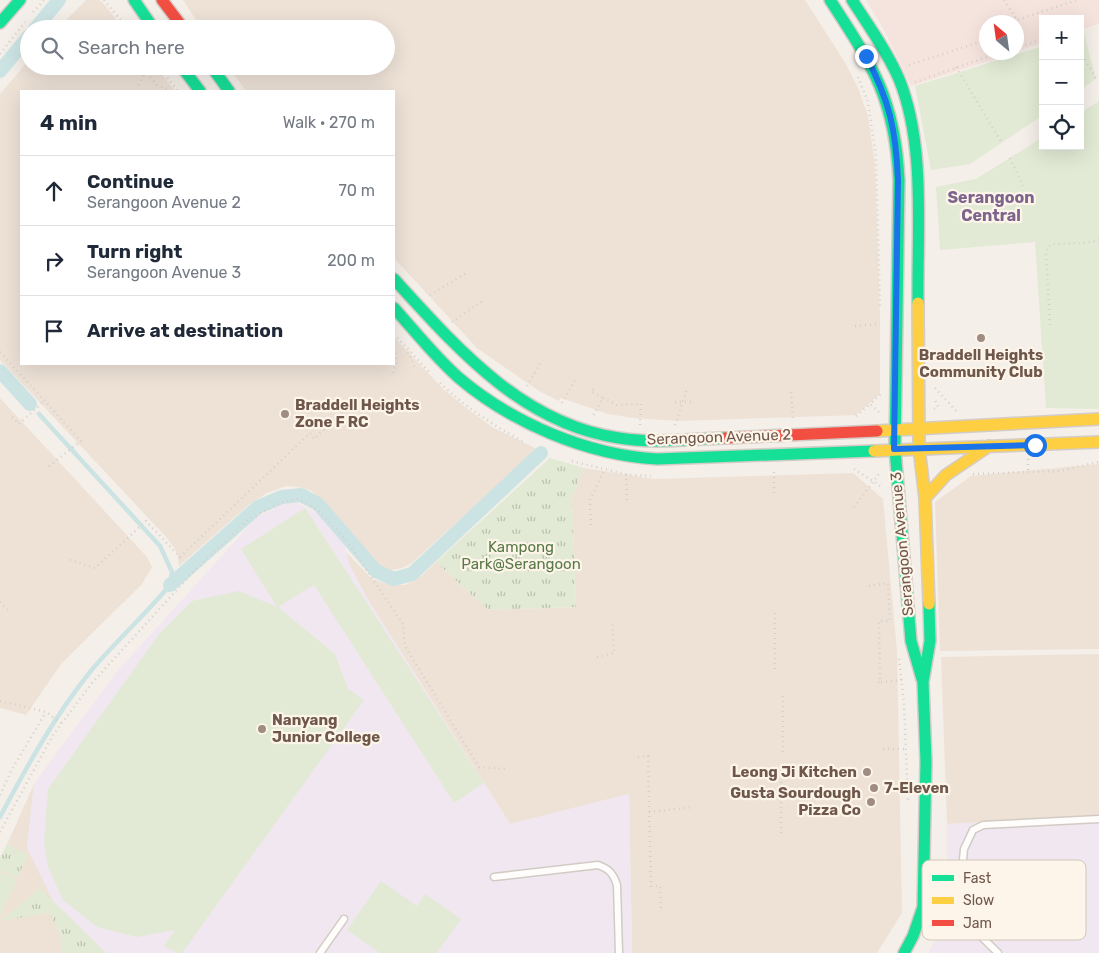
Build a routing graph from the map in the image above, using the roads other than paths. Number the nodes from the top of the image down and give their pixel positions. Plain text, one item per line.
1 (134, 0) edge
2 (162, 0) edge
3 (830, 0) edge
4 (852, 0) edge
5 (20, 1) edge
6 (148, 20) edge
7 (177, 20) edge
8 (0, 23) edge
9 (188, 75) edge
10 (217, 75) edge
11 (199, 90) edge
12 (228, 90) edge
13 (395, 281) edge
14 (395, 309) edge
15 (1099, 419) edge
16 (1035, 424) junction
17 (919, 428) junction
18 (894, 430) junction
19 (1099, 442) edge
20 (992, 445) junction
21 (1035, 445) junction
22 (919, 448) junction
23 (894, 449) junction
24 (925, 498) junction
25 (923, 682) junction
26 (1099, 820) edge
27 (924, 860) edge
28 (963, 860) edge
29 (494, 876) dead end
30 (922, 910) edge
31 (344, 919) dead end
32 (985, 940) edge
33 (320, 953) edge
34 (619, 953) edge
35 (904, 953) edge
36 (998, 953) edge

1 - 6 main road
2 - 7 main road
3 - 18 main road, Serangoon Avenue 3
4 - 17 main road, Serangoon Avenue 3
5 - 8 main road
9 - 11 main road
10 - 12 main road
13 - 18 main road, Serangoon Avenue 2
14 - 23 main road, Serangoon Avenue 2
15 - 16 main road, Serangoon Avenue 2
16 - 17 main road, Serangoon Avenue 2
16 - 21 main road
17 - 18 main road, Serangoon Avenue 2
17 - 22 main road, Serangoon Avenue 3
18 - 23 main road, Serangoon Avenue 3
19 - 21 main road, Serangoon Avenue 2
20 - 21 main road, Serangoon Avenue 2
20 - 22 main road, Serangoon Avenue 2
20 - 24 main road
22 - 23 main road, Serangoon Avenue 2
22 - 24 main road, Serangoon Avenue 3
23 - 25 main road, Serangoon Avenue 3
24 - 25 main road, Serangoon Avenue 3
25 - 27 main road, Serangoon Avenue 3
26 - 28 lane
29 - 34 lane
30 - 35 main road, Serangoon Avenue 3
31 - 33 lane
32 - 36 lane

